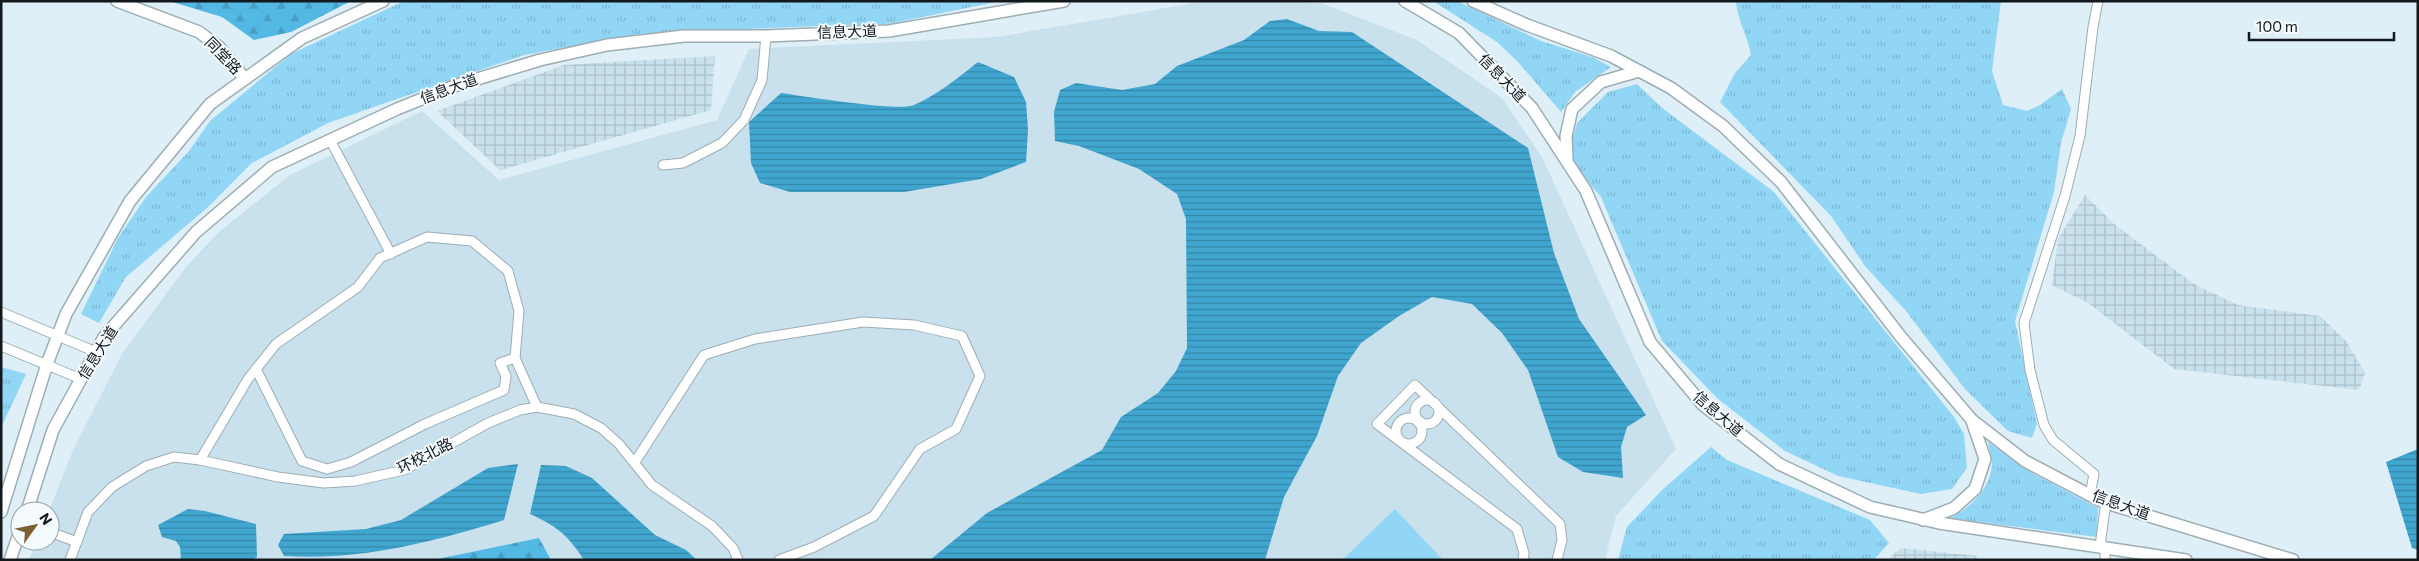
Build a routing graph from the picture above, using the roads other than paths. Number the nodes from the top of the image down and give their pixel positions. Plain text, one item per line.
1 (117, 1) edge
2 (383, 1) edge
3 (1064, 1) edge
4 (1406, 1) edge
5 (1473, 1) edge
6 (2098, 1) edge
7 (766, 36) junction
8 (1639, 71) junction
9 (245, 79) junction
10 (330, 140) junction
11 (1567, 162) junction
12 (663, 165) dead end
13 (391, 254) junction
14 (1, 312) edge
15 (58, 336) junction
16 (1, 346) edge
17 (96, 352) junction
18 (515, 358) junction
19 (47, 364) junction
20 (256, 369) junction
21 (81, 379) junction
22 (1435, 403) junction
23 (537, 407) junction
24 (1972, 420) junction
25 (1418, 421) junction
26 (1400, 440) junction
27 (200, 460) junction
28 (635, 462) junction
29 (2090, 495) junction
30 (30, 501) edge
31 (2106, 502) junction
32 (1, 512) edge
33 (1923, 520) junction
34 (60, 536) edge
35 (77, 542) junction
36 (2103, 547) junction
37 (70, 560) edge
38 (738, 560) edge
39 (779, 560) edge
40 (1523, 560) edge
41 (1557, 560) edge
42 (2105, 560) edge
43 (2186, 560) edge
44 (2293, 560) edge

1 - 9 main road, 同堂路
2 - 9 main road
3 - 7 main road, 信息大道
4 - 11 main road, 信息大道
5 - 8 main road, 信息大道
6 - 29 street
7 - 10 main road, 信息大道
7 - 12 street
8 - 11 main road
8 - 24 main road, 信息大道
9 - 15 main road
10 - 13 street
10 - 17 main road, 信息大道
11 - 33 main road, 信息大道
13 - 18 street
13 - 20 street
14 - 15 street
15 - 17 street
15 - 19 main road
16 - 19 street
17 - 21 main road, 信息大道
18 - 20 street
18 - 23 street
19 - 21 street
19 - 32 main road
20 - 27 street
21 - 30 main road, 信息大道
22 - 25 street
22 - 25 street
22 - 26 street
22 - 41 street
23 - 27 street, 环校北路
23 - 28 street, 环校北路
24 - 29 main road, 信息大道
24 - 33 main road
25 - 26 street
25 - 26 street
26 - 40 street
27 - 35 street, 环校北路
28 - 38 street, 环校北路
28 - 39 street
29 - 31 main road, 信息大道
31 - 36 street
31 - 44 main road, 信息大道
33 - 36 main road, 信息大道
34 - 35 street
35 - 37 street, 环校北路
36 - 42 street
36 - 43 main road, 信息大道

